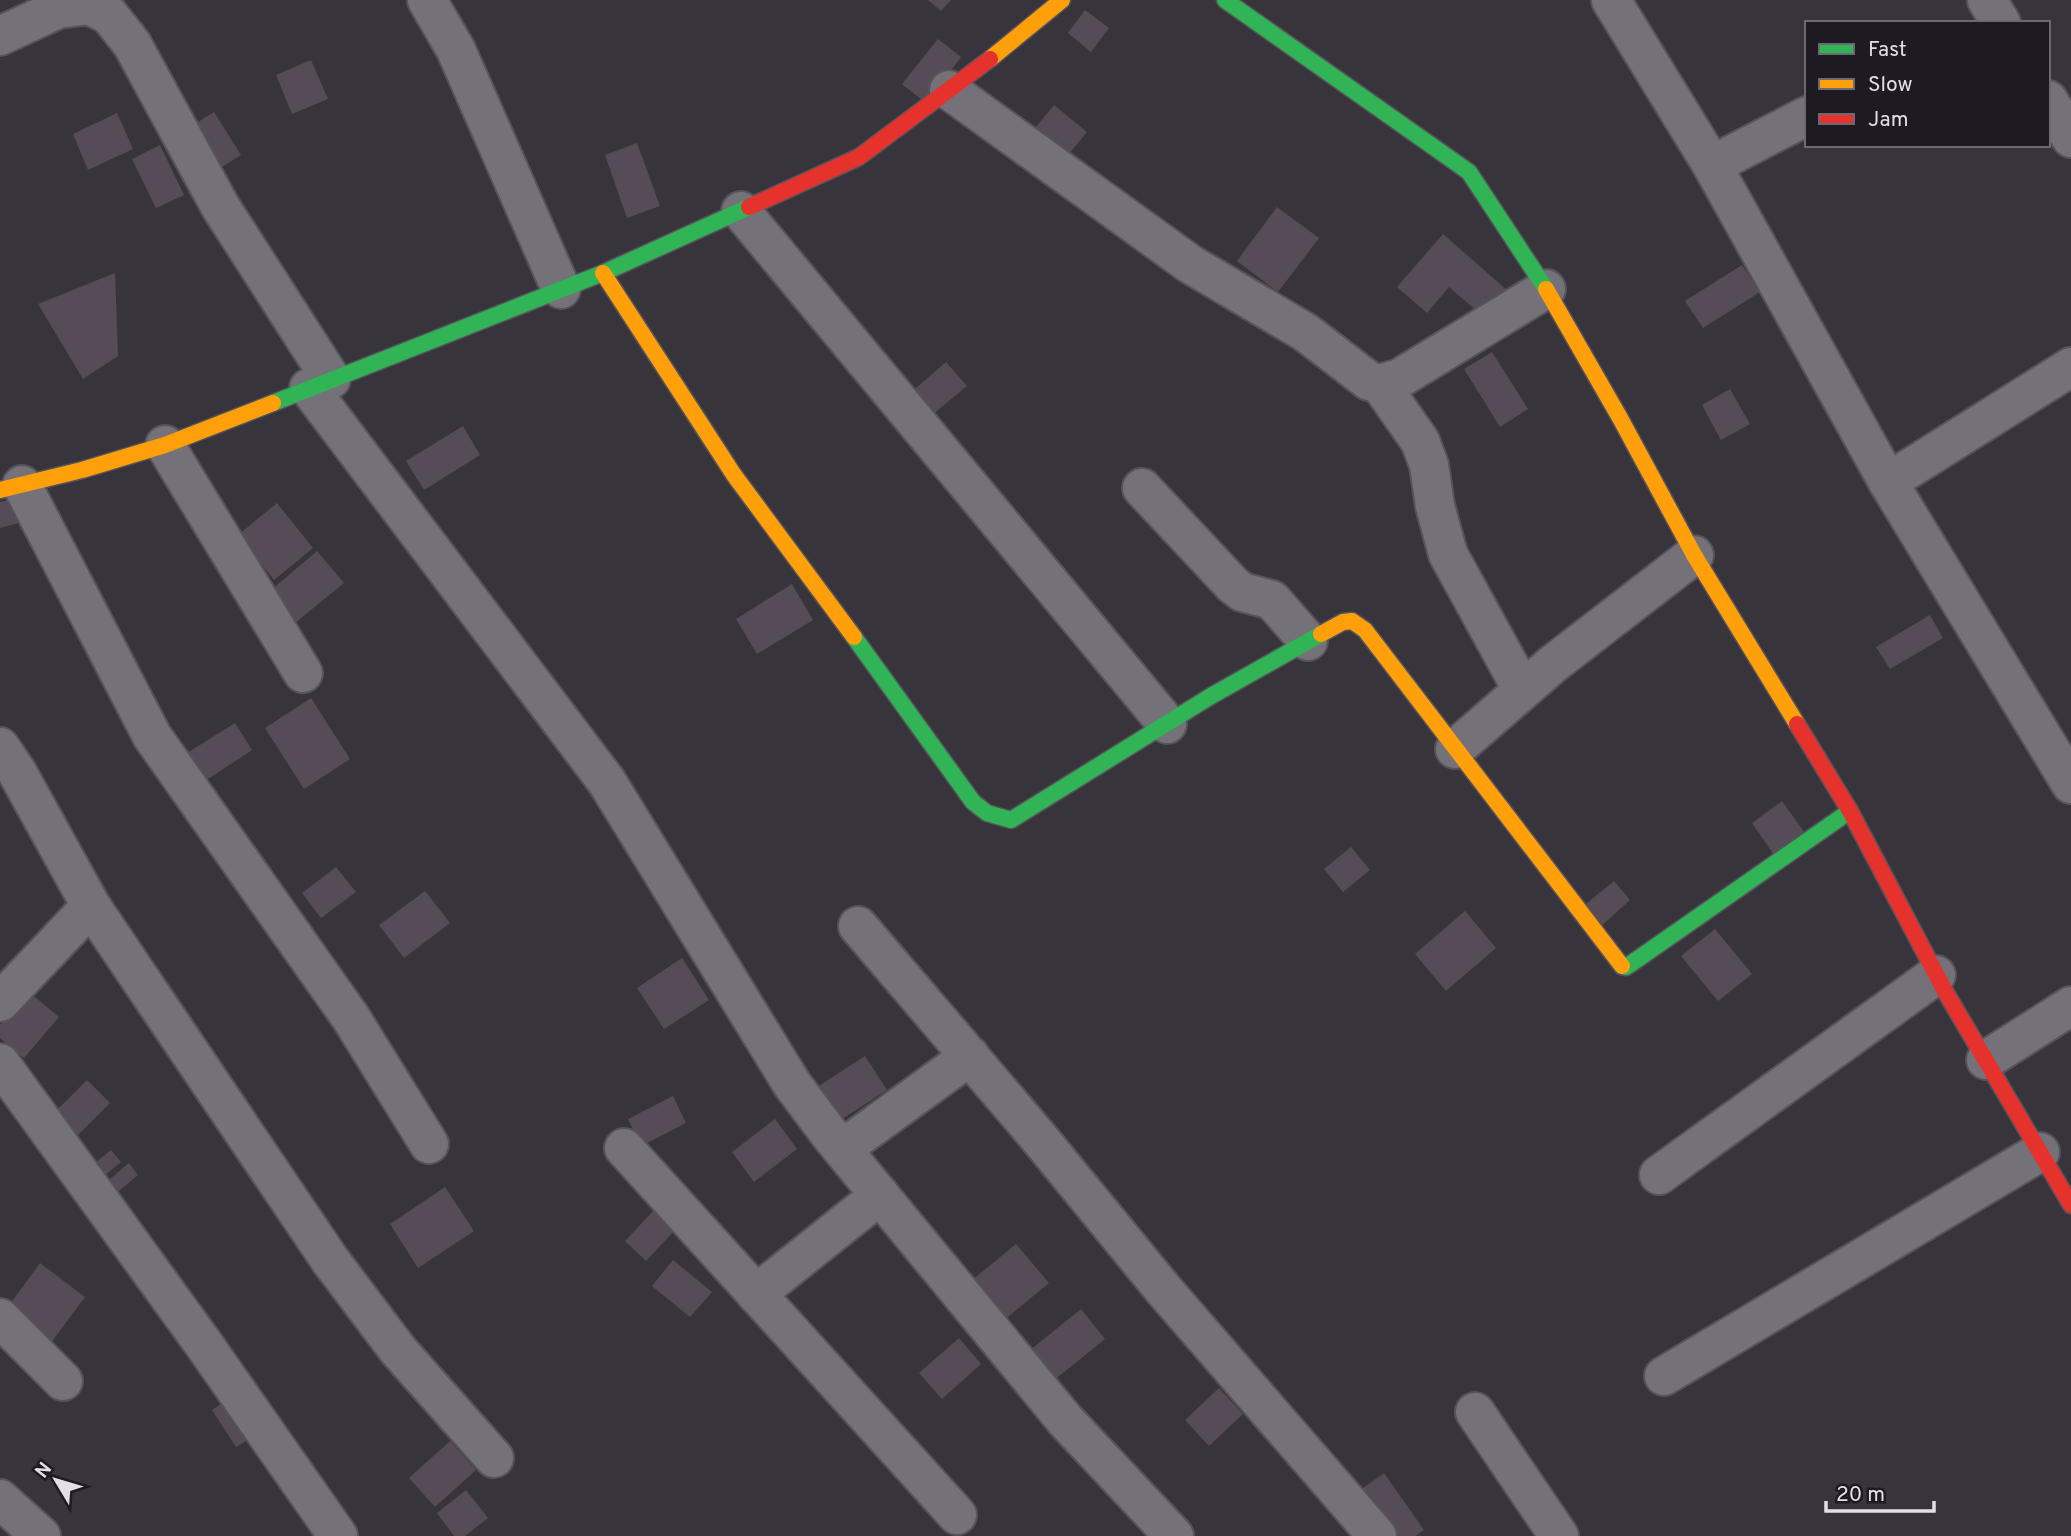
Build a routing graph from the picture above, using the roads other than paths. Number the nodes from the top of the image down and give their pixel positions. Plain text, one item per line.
1 (427, 0) edge
2 (1062, 0) edge
3 (1225, 0) edge
4 (1611, 0) edge
5 (0, 36) edge
6 (949, 90) junction
7 (2050, 103) edge
8 (1805, 117) edge
9 (2071, 138) edge
10 (1712, 165) junction
11 (741, 211) junction
12 (603, 273) junction
13 (561, 289) junction
14 (1546, 289) junction
15 (2071, 367) edge
16 (320, 384) junction
17 (1380, 384) junction
18 (165, 445) junction
19 (1888, 482) junction
20 (11, 487) edge
21 (1142, 488) dead end
22 (1695, 555) junction
23 (1308, 641) junction
24 (303, 673) dead end
25 (1522, 689) junction
26 (1167, 724) junction
27 (0, 747) edge
28 (1455, 749) junction
29 (2067, 768) edge
30 (1850, 811) junction
31 (91, 905) junction
32 (858, 926) dead end
33 (1936, 975) junction
34 (0, 1002) edge
35 (2071, 1006) edge
36 (970, 1056) junction
37 (1986, 1060) junction
38 (0, 1063) edge
39 (429, 1144) dead end
40 (624, 1148) dead end
41 (842, 1149) junction
42 (2040, 1152) junction
43 (1658, 1175) dead end
44 (880, 1195) junction
45 (2071, 1205) edge
46 (757, 1294) junction
47 (0, 1318) edge
48 (1664, 1376) dead end
49 (63, 1381) dead end
50 (1475, 1412) dead end
51 (494, 1458) dead end
52 (0, 1499) edge
53 (957, 1514) dead end
54 (41, 1536) edge
55 (338, 1536) edge
56 (1174, 1536) edge
57 (1377, 1536) edge
58 (1559, 1536) edge

1 - 13 street
2 - 6 street
3 - 14 street
4 - 10 street
5 - 16 street
6 - 11 street
6 - 17 street
7 - 9 street
8 - 10 street
10 - 19 street
11 - 12 street
11 - 26 street
12 - 13 street
12 - 26 street
13 - 16 street
14 - 17 street
14 - 22 street
15 - 19 street
16 - 18 street
16 - 41 street
17 - 25 street
18 - 20 street
18 - 24 street
19 - 29 street
20 - 39 street
21 - 23 street
22 - 25 street
22 - 30 street
23 - 26 street
23 - 28 street
25 - 28 street
27 - 31 street
28 - 30 street
30 - 33 street
31 - 34 street
31 - 51 street
32 - 36 street
33 - 37 street
33 - 43 street
35 - 37 street
36 - 41 street
36 - 57 street
37 - 42 street
38 - 55 street
40 - 46 street
41 - 44 street
42 - 45 street
42 - 48 street
44 - 46 street
44 - 56 street
46 - 53 street
47 - 49 street
50 - 58 street
52 - 54 street

